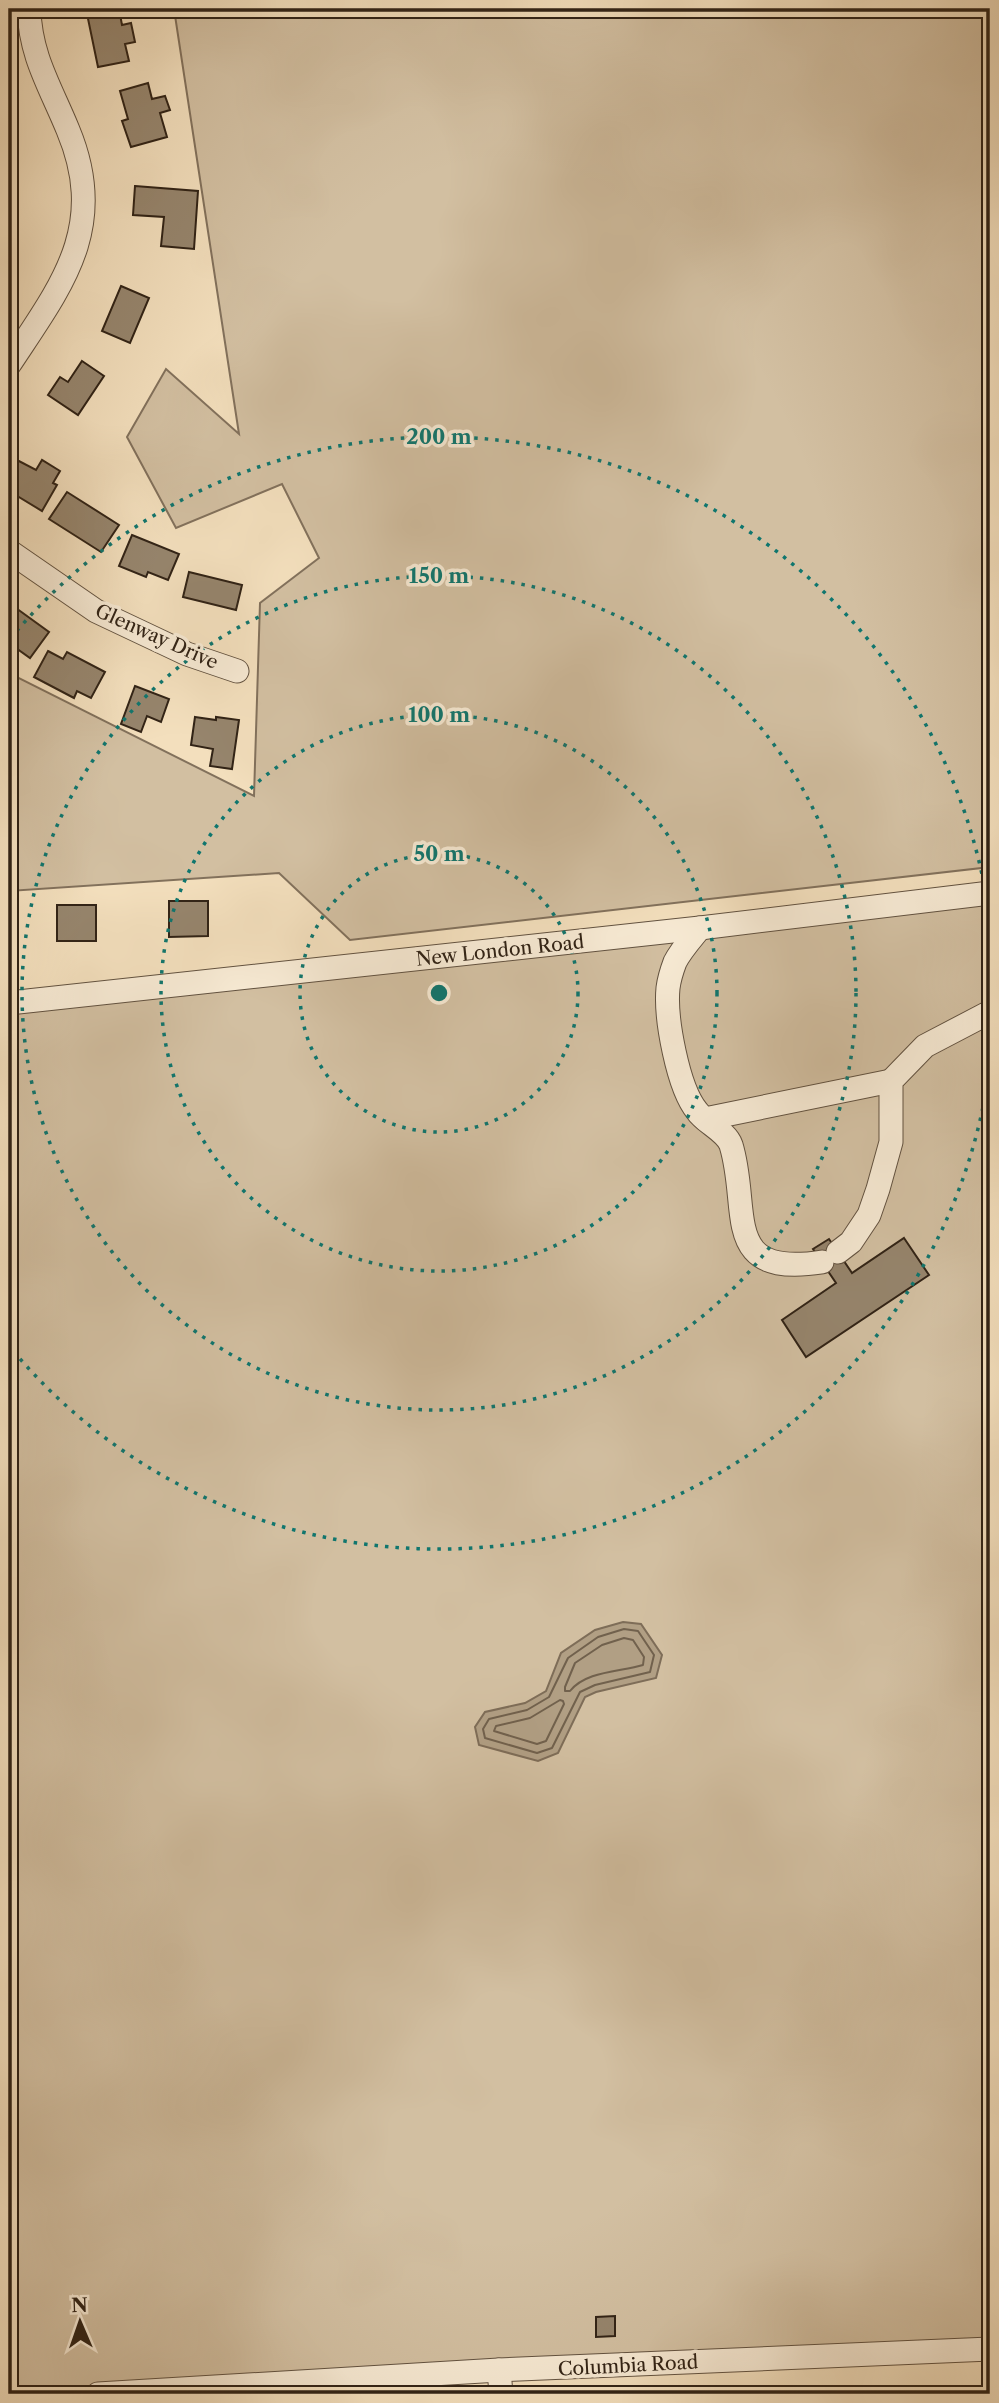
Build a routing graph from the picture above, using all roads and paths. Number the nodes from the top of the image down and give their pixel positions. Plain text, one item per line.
1 (29, 9) edge
2 (9, 365) edge
3 (9, 551) edge
4 (237, 671) dead end
5 (990, 893) edge
6 (700, 928) junction
7 (9, 1003) edge
8 (990, 1012) edge
9 (891, 1081) junction
10 (705, 1119) junction
11 (990, 2349) edge
12 (499, 2370) junction
13 (98, 2394) edge
14 (501, 2394) edge

1 - 2 street
3 - 4 street, Glenway Drive
5 - 6 street, New London Road
6 - 7 street, New London Road
6 - 10 street
8 - 9 street
9 - 10 street
9 - 10 street
11 - 12 street, Columbia Road
12 - 13 street, Columbia Road
12 - 14 street

